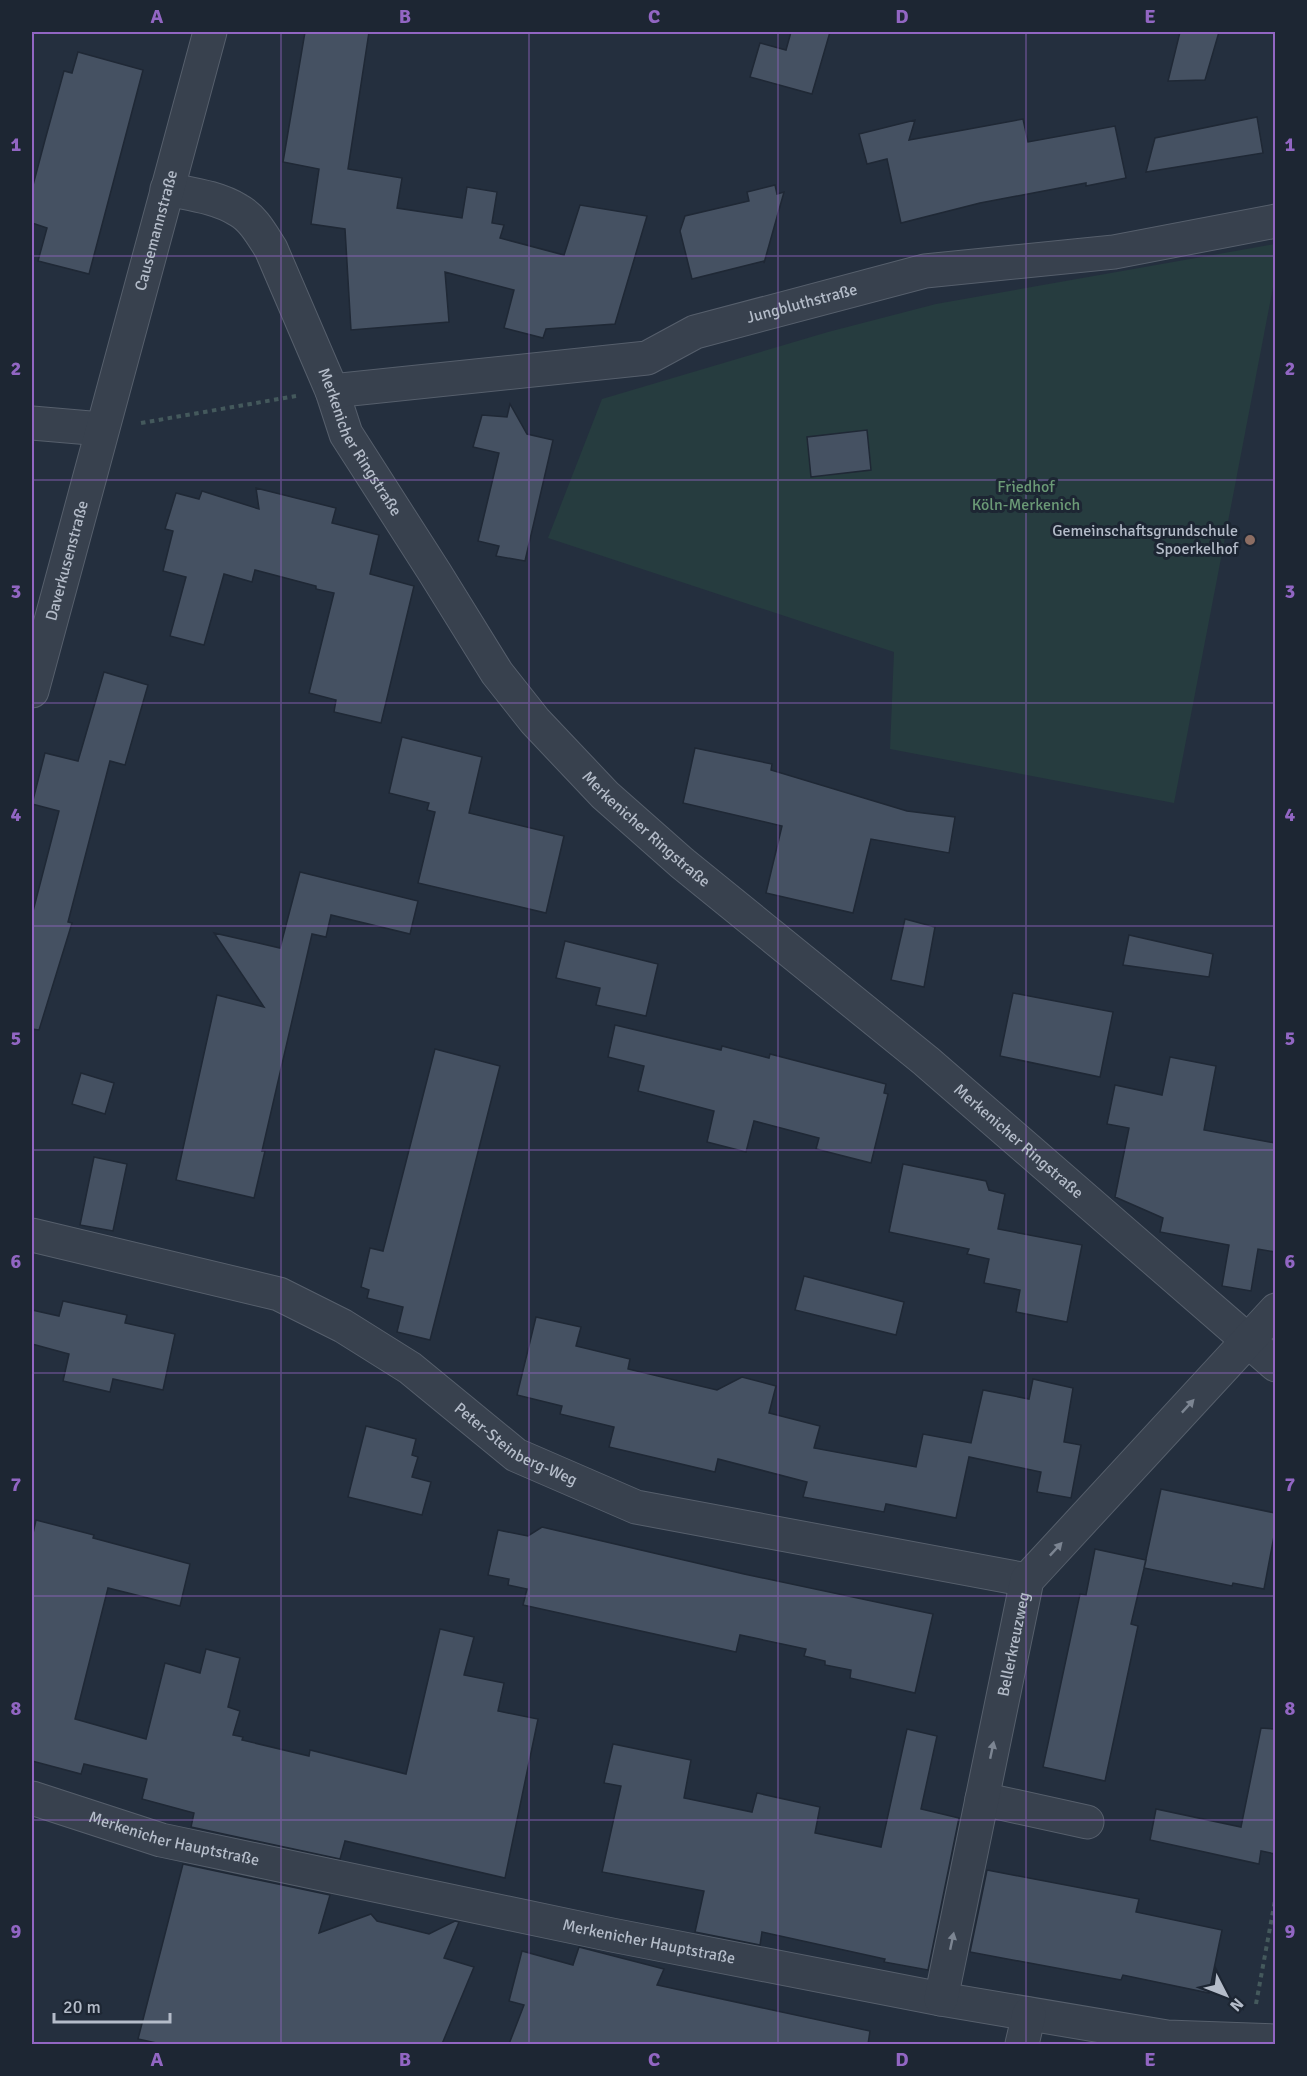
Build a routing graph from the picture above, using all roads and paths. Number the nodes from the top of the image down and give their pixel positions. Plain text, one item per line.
1 (210, 32) edge
2 (167, 189) junction
3 (1275, 221) edge
4 (332, 391) junction
5 (32, 423) edge
6 (102, 429) junction
7 (32, 691) edge
8 (32, 1235) edge
9 (1275, 1310) edge
10 (1249, 1341) junction
11 (1275, 1365) edge
12 (1027, 1580) junction
13 (32, 1798) edge
14 (982, 1799) junction
15 (1087, 1822) dead end
16 (1275, 1895) edge
17 (940, 1999) junction
18 (1026, 2029) edge
19 (1262, 2040) edge

1 - 2 street, Causemannstraße
2 - 4 street, Merkenicher Ringstraße
2 - 6 street, Causemannstraße
3 - 4 street, Jungbluthstraße
4 - 6 path
4 - 10 street, Merkenicher Ringstraße
5 - 6 street
6 - 7 street, Daverkusenstraße
8 - 12 street, Peter-Steinberg-Weg
9 - 10 street, Bellerkreuzweg
10 - 11 street, Merkenicher Ringstraße
12 -> 10 street, Bellerkreuzweg
14 -> 12 street, Bellerkreuzweg
13 - 17 street, Merkenicher Hauptstraße
14 - 15 street
17 -> 14 street, Bellerkreuzweg
16 - 19 path
17 - 18 street, Merkenicher Hauptstraße
18 - 19 street, Merkenicher Hauptstraße

